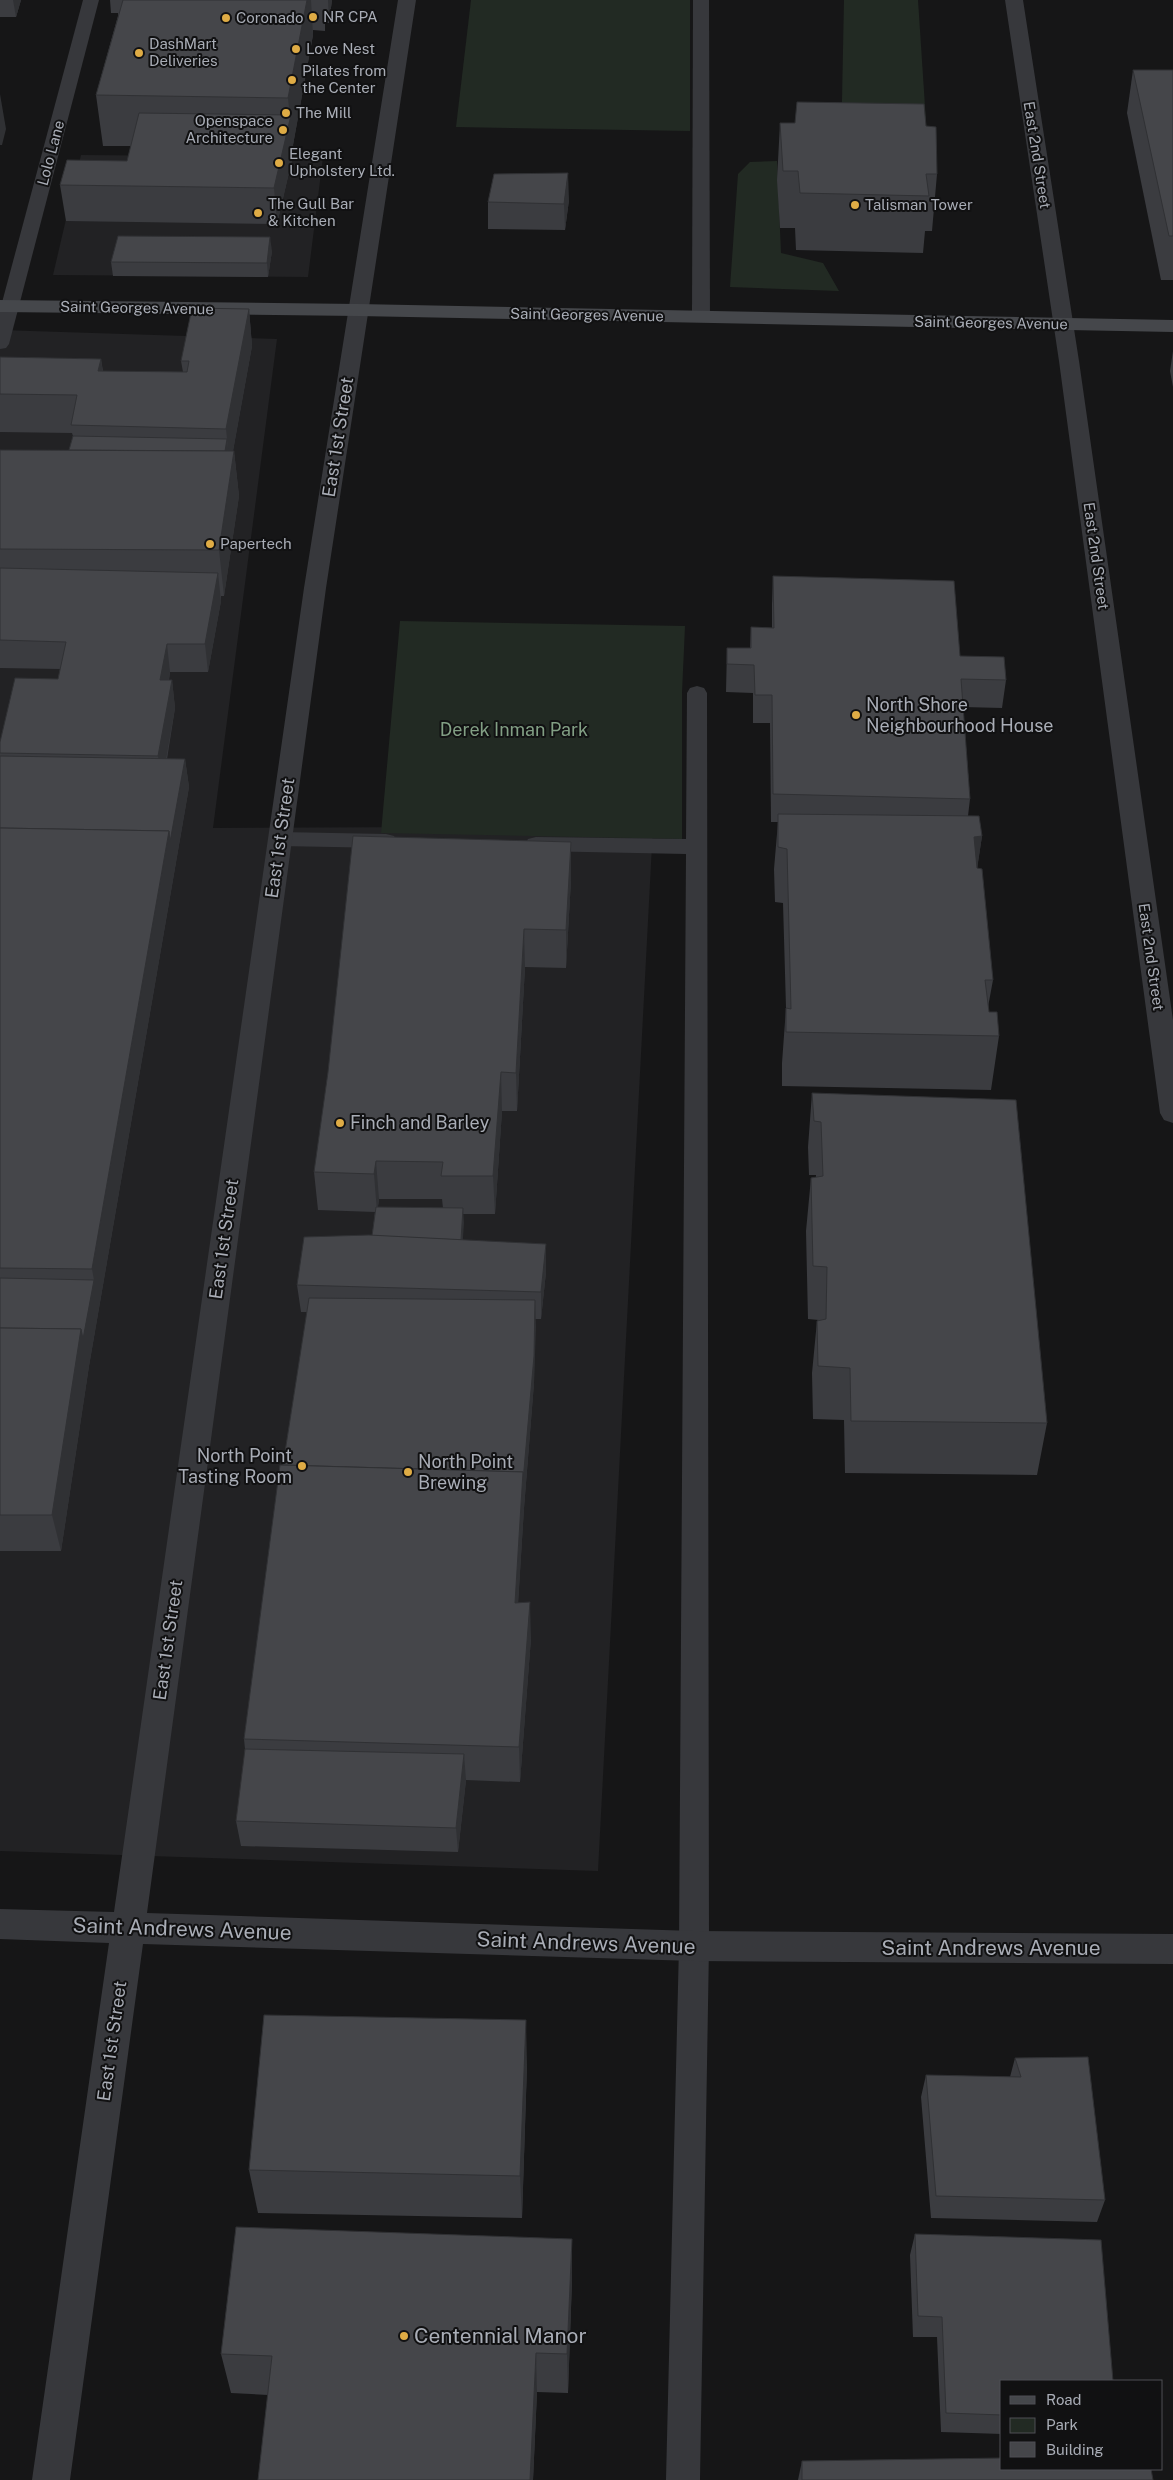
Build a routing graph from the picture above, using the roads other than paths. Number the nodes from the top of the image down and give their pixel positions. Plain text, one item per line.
1 (91, 0) edge
2 (407, 0) edge
3 (701, 0) edge
4 (1014, 0) edge
5 (6, 306) edge
6 (358, 310) junction
7 (700, 317) junction
8 (1062, 324) junction
9 (1173, 326) edge
10 (0, 344) edge
11 (697, 693) dead end
12 (280, 839) junction
13 (402, 841) edge
14 (520, 843) edge
15 (696, 847) junction
16 (1173, 1113) edge
17 (0, 1924) edge
18 (128, 1927) junction
19 (694, 1946) junction
20 (1173, 1949) edge
21 (50, 2480) edge
22 (683, 2480) edge

1 - 5 lane, Lolo Lane
2 - 6 street, East 1st Street
3 - 7 lane
4 - 8 street, East 2nd Street
5 - 6 street, Saint Georges Avenue
5 - 10 lane, Lolo Lane
6 - 7 street, Saint Georges Avenue
6 - 12 street, East 1st Street
7 - 8 street, Saint Georges Avenue
8 - 9 street, Saint Georges Avenue
8 - 16 street, East 2nd Street
11 - 15 lane
12 - 13 lane
12 - 18 street, East 1st Street
14 - 15 lane
15 - 19 lane
17 - 18 street, Saint Andrews Avenue
18 - 19 street, Saint Andrews Avenue
18 - 21 street, East 1st Street
19 - 20 street, Saint Andrews Avenue
19 - 22 lane

